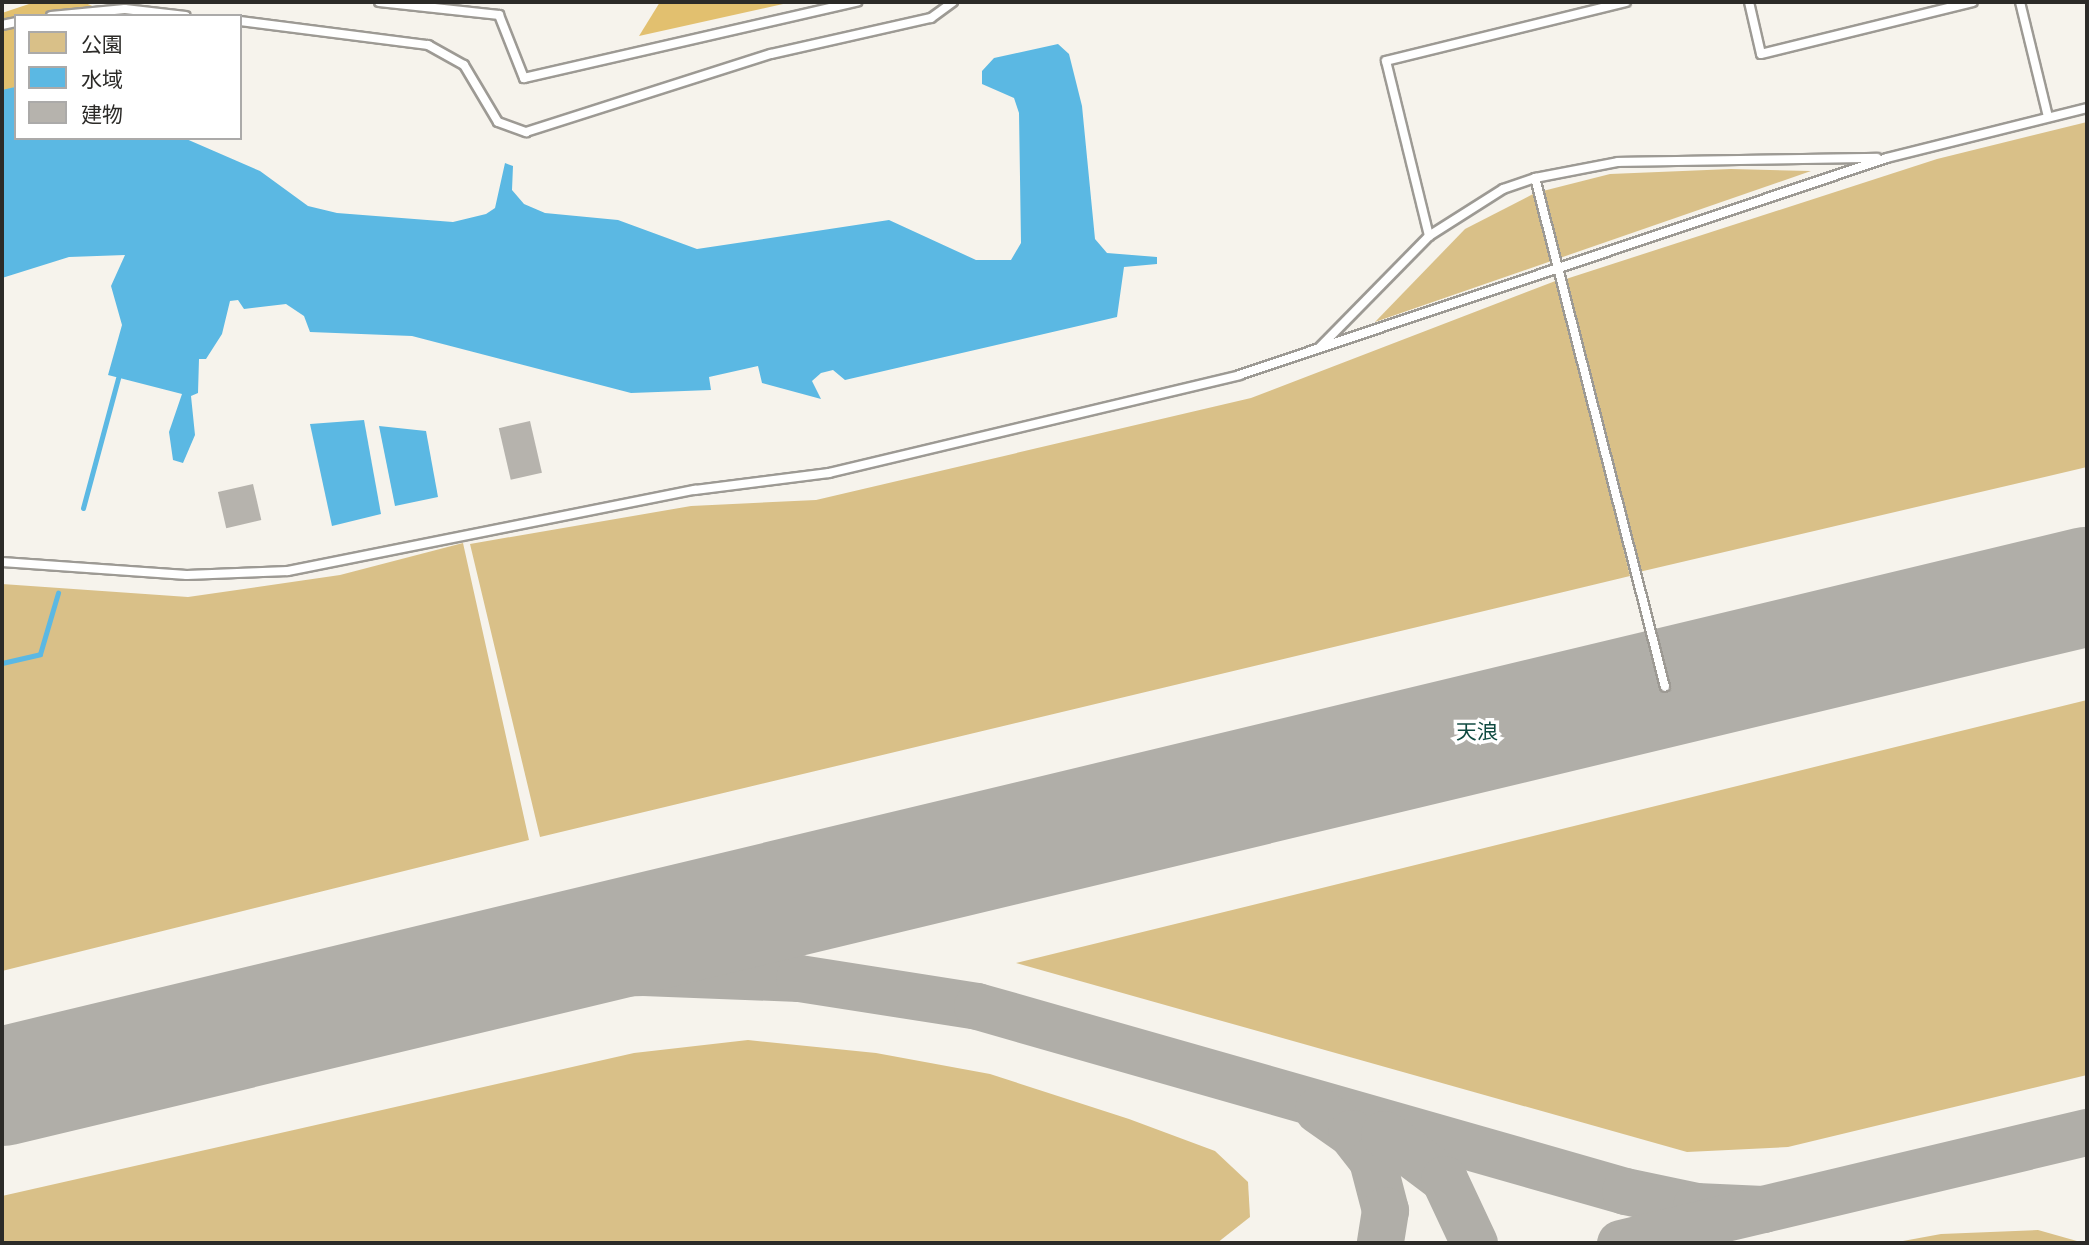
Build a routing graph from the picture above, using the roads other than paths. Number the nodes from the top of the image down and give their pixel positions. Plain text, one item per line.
1 (379, 2) edge
2 (857, 2) edge
3 (953, 2) edge
4 (1626, 2) edge
5 (1749, 2) edge
6 (1973, 2) edge
7 (2020, 2) edge
8 (72, 14) edge
9 (169, 14) edge
10 (242, 21) edge
11 (2087, 107) edge
12 (2048, 117) junction
13 (1887, 158) junction
14 (1535, 178) junction
15 (1429, 236) junction
16 (1558, 268) junction
17 (1318, 350) junction
18 (2, 562) edge
19 (1665, 687) dead end

1 - 2 lane
3 - 10 lane
4 - 15 lane
5 - 6 lane
7 - 12 lane
8 - 9 lane
11 - 12 lane
12 - 13 lane
13 - 14 lane
13 - 16 lane
14 - 15 lane
14 - 16 lane
15 - 17 lane
16 - 17 lane
16 - 19 lane
17 - 18 lane

